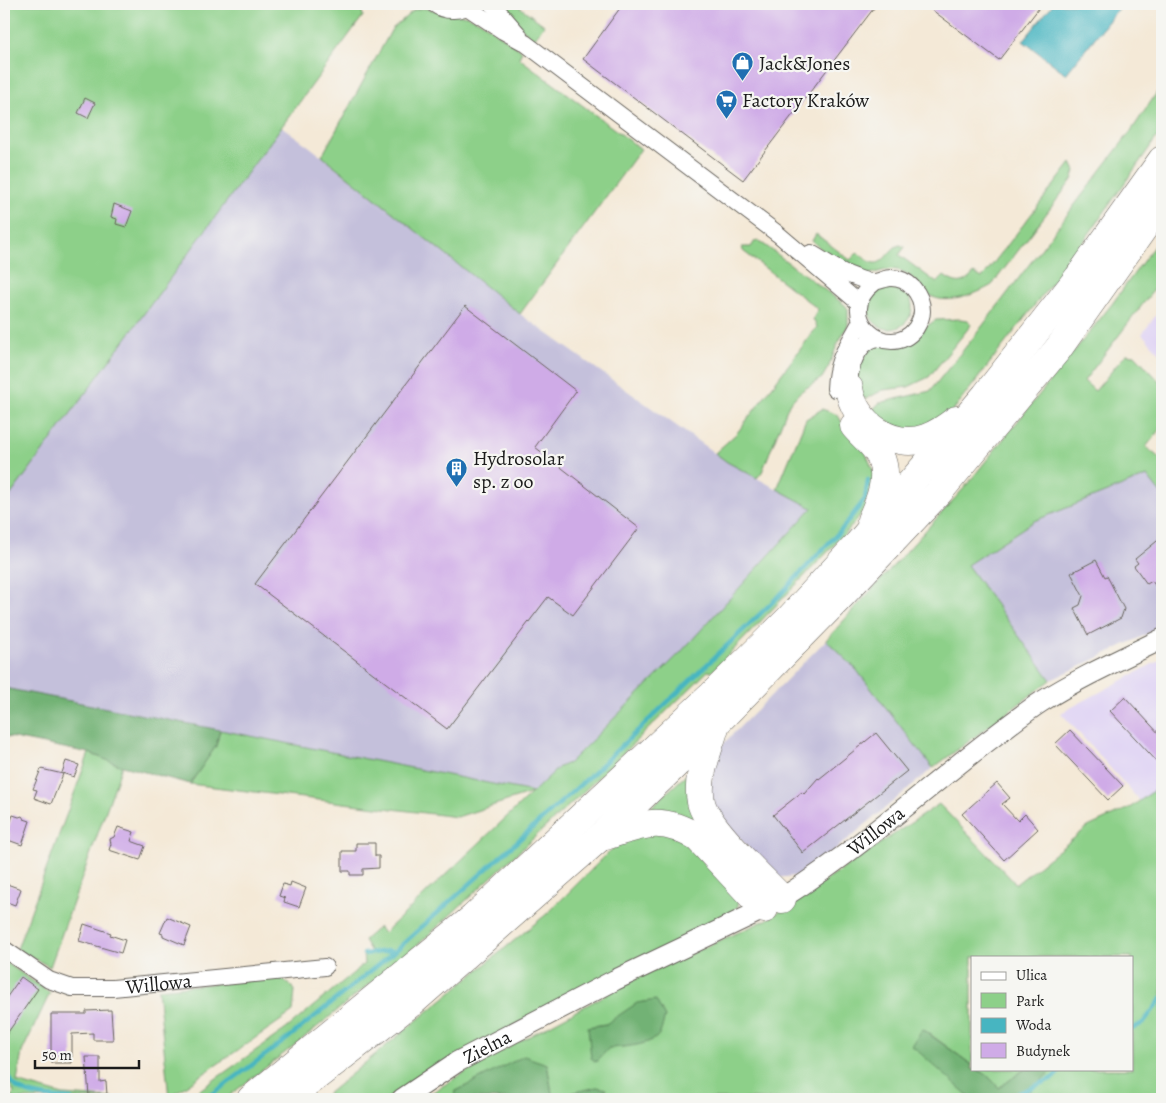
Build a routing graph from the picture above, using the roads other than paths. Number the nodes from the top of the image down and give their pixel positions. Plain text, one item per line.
1 (434, 4) edge
2 (492, 4) edge
3 (470, 6) edge
4 (525, 43) junction
5 (1162, 160) edge
6 (1162, 202) edge
7 (778, 234) junction
8 (874, 282) junction
9 (859, 303) junction
10 (861, 321) junction
11 (877, 338) junction
12 (842, 389) junction
13 (986, 395) junction
14 (858, 544) junction
15 (1162, 639) edge
16 (716, 723) junction
17 (599, 838) junction
18 (773, 904) junction
19 (4, 949) edge
20 (325, 967) dead end
21 (575, 1000) joint
22 (250, 1099) edge
23 (287, 1099) edge
24 (402, 1099) edge

1 - 3 street
2 - 4 street
3 - 4 street
4 - 7 street
5 - 13 highway
6 - 16 highway
7 - 8 street
7 - 9 street
8 - 9 street
8 - 11 street
9 - 10 street
10 - 11 street
10 - 12 street
11 - 12 street
12 - 13 highway
12 - 14 highway
13 - 14 highway
14 - 22 highway
15 - 18 street, Willowa
16 - 17 highway
16 - 18 highway
17 - 18 highway
17 - 23 highway
18 - 21 street, Willowa
19 - 20 street, Willowa
21 - 24 street, Zielna

